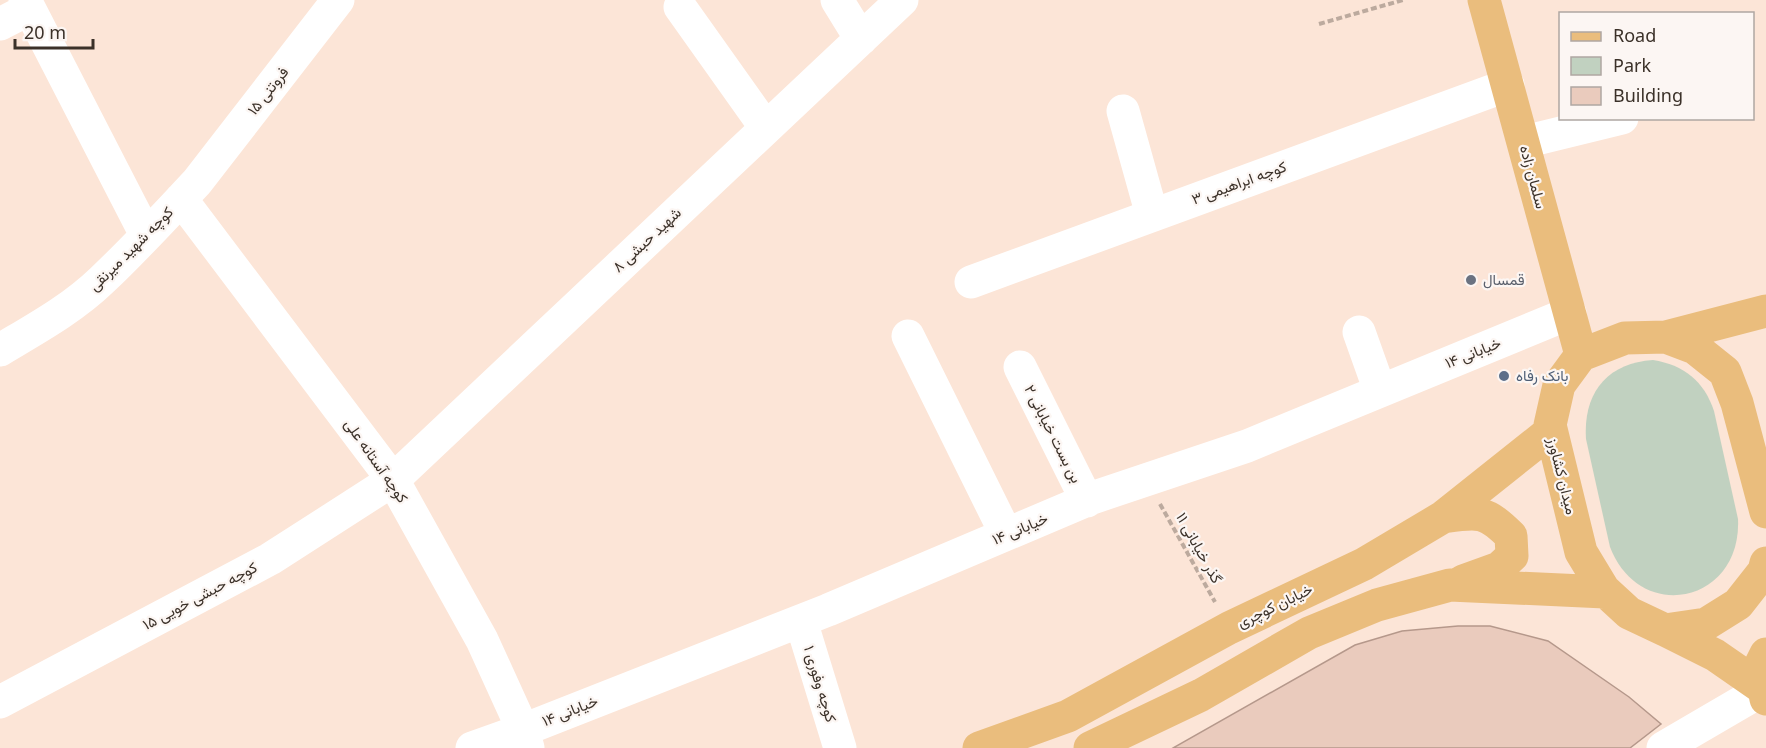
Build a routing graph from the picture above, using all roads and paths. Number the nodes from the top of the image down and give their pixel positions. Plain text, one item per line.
1 (338, 0) edge
2 (837, 0) edge
3 (902, 0) edge
4 (1403, 0) edge
5 (1484, 0) edge
6 (27, 5) edge
7 (680, 7) dead end
8 (0, 24) edge
9 (1319, 24) dead end
10 (861, 39) junction
11 (1508, 85) junction
12 (1123, 111) dead end
13 (1614, 120) edge
14 (766, 128) junction
15 (1524, 142) junction
16 (189, 190) junction
17 (1152, 215) junction
18 (146, 235) junction
19 (971, 282) dead end
20 (1766, 311) edge
21 (1570, 313) junction
22 (1359, 332) dead end
23 (908, 336) dead end
24 (1666, 337) junction
25 (0, 350) edge
26 (1581, 355) junction
27 (1020, 367) dead end
28 (1380, 391) junction
29 (1766, 412) edge
30 (1551, 431) junction
31 (1750, 452) junction
32 (393, 480) junction
33 (1147, 480) junction
34 (1087, 501) junction
35 (1766, 511) edge
36 (1443, 517) junction
37 (1006, 534) junction
38 (1766, 563) edge
39 (1450, 585) junction
40 (1605, 592) junction
41 (801, 621) junction
42 (1229, 628) junction
43 (1665, 630) junction
44 (1766, 654) edge
45 (1765, 694) edge
46 (0, 702) edge
47 (526, 739) edge
48 (472, 748) edge
49 (840, 748) edge
50 (980, 748) edge
51 (1090, 748) edge
52 (1663, 748) edge

1 - 16 street, فروتنی ۱۵
2 - 10 street
3 - 10 street, شهید حبشی ۸
4 - 9 path
5 - 11 main road, سلمان زاده
6 - 8 street
6 - 18 street
7 - 14 street
10 - 14 street, شهید حبشی ۸
11 - 15 main road, سلمان زاده
11 - 17 street, کوچه ابراهیمی ۳
12 - 17 street
13 - 15 street
14 - 32 street, شهید حبشی ۸
15 - 21 main road, سلمان زاده
16 - 18 street, کوچه شهید میرنقی
16 - 32 street, کوچه آستانه علی
17 - 19 street, کوچه ابراهیمی ۳
18 - 25 street, کوچه شهید میرنقی
20 - 24 main road
21 - 26 main road, سلمان زاده
21 - 28 street, خیابانی ۱۴
22 - 28 street
23 - 37 street
24 - 26 main road
24 - 31 main road
26 - 30 main road, میدان کشاورز
27 - 34 street, بن بست خیابانی ۲
28 - 33 street, خیابانی ۱۴
29 - 31 main road
30 - 36 main road, خیابان کوچری
30 - 40 main road, میدان کشاورز
31 - 35 main road
32 - 46 street, کوچه حبشی خویی ۱۵
32 - 47 street, کوچه آستانه علی
33 - 34 street, خیابانی ۱۴
33 - 42 path, گذر خیابانی ۱۱
34 - 37 street, خیابانی ۱۴
36 - 39 main road
36 - 42 main road, خیابان کوچری
37 - 41 street, خیابانی ۱۴
38 - 43 main road
39 - 40 main road
39 - 51 main road
40 - 43 main road, میدان کشاورز
41 - 47 street, خیابانی ۱۴
41 - 49 street, کوچه وفوری ۱
42 - 50 main road, خیابان کوچری
43 - 45 main road, میدان کشاورز
44 - 45 main road
45 - 52 street
47 - 48 street, خیابانی ۱۴

